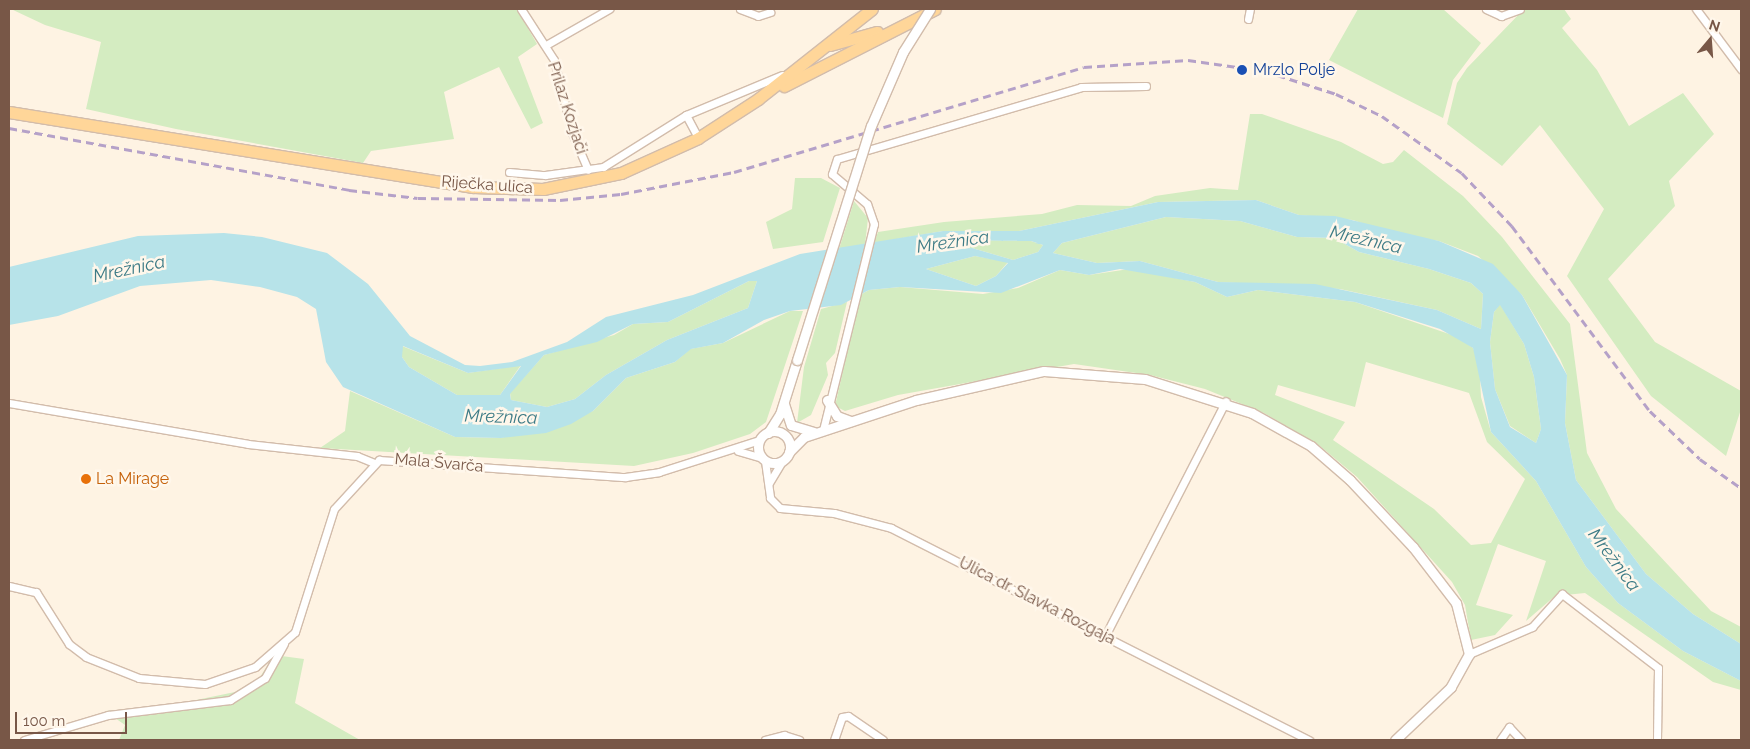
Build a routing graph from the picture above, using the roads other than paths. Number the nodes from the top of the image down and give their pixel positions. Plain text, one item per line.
1 (521, 9) edge
2 (608, 9) edge
3 (740, 9) edge
4 (872, 9) edge
5 (930, 9) edge
6 (935, 9) edge
7 (1250, 9) edge
8 (1486, 9) edge
9 (1520, 9) edge
10 (1696, 9) edge
11 (770, 12) dead end
12 (1248, 19) dead end
13 (909, 22) junction
14 (546, 45) junction
15 (828, 46) junction
16 (808, 60) junction
17 (1741, 69) edge
18 (1146, 86) dead end
19 (758, 99) junction
20 (9, 112) edge
21 (686, 115) junction
22 (698, 138) junction
23 (588, 170) junction
24 (509, 172) dead end
25 (828, 400) junction
26 (1226, 401) junction
27 (784, 402) junction
28 (9, 403) edge
29 (780, 414) junction
30 (852, 421) junction
31 (821, 431) junction
32 (768, 433) junction
33 (783, 434) junction
34 (804, 437) junction
35 (759, 440) junction
36 (733, 452) junction
37 (789, 452) junction
38 (764, 460) junction
39 (782, 460) junction
40 (374, 463) junction
41 (769, 483) junction
42 (9, 586) edge
43 (1105, 636) junction
44 (286, 640) junction
45 (1469, 654) junction
46 (24, 740) edge
47 (765, 740) edge
48 (799, 740) edge
49 (834, 740) edge
50 (883, 740) edge
51 (1310, 740) edge
52 (1395, 740) edge
53 (1500, 740) edge
54 (1521, 740) edge
55 (1657, 740) edge

1 - 14 street, Prilaz Kozjači
2 - 14 street, Prilaz Kozjači
3 - 11 street
4 - 15 main road, Riječka ulica
5 - 27 street, bridge
6 - 13 main road, Riječka ulica
7 - 12 street
8 - 9 street
10 - 17 street
13 - 15 main road
13 - 19 main road, Riječka ulica
14 - 23 street, Prilaz Kozjači
15 - 16 main road, Riječka ulica
16 - 19 main road, Riječka ulica
16 - 21 street, Riječka ulica
18 - 25 street
19 - 22 main road, Riječka ulica
20 - 22 main road, Riječka ulica
21 - 22 street
21 - 23 street, Riječka ulica
23 - 24 street, Riječka ulica
25 - 30 street
25 - 31 street
26 - 30 street
26 - 43 street
26 - 45 street
27 - 29 street
27 - 31 street
28 - 40 street
29 - 32 street
29 - 33 street
30 - 31 street
31 - 34 street
32 - 33 street
32 - 35 street
33 - 34 street
33 - 37 street
34 - 37 street
35 - 36 street
35 - 38 street
36 - 38 street
36 - 40 street, Mala Švarča
37 - 39 street
38 - 39 street
38 - 41 street, Ulica dr. Slavka Rozgaja
39 - 41 street
40 - 44 street, Mala Švarča
41 - 43 street, Ulica dr. Slavka Rozgaja
42 - 44 street, Mala Švarča
43 - 51 street, Ulica dr. Slavka Rozgaja
44 - 46 street
45 - 52 street
45 - 55 street
47 - 48 street
49 - 50 street
53 - 54 street

